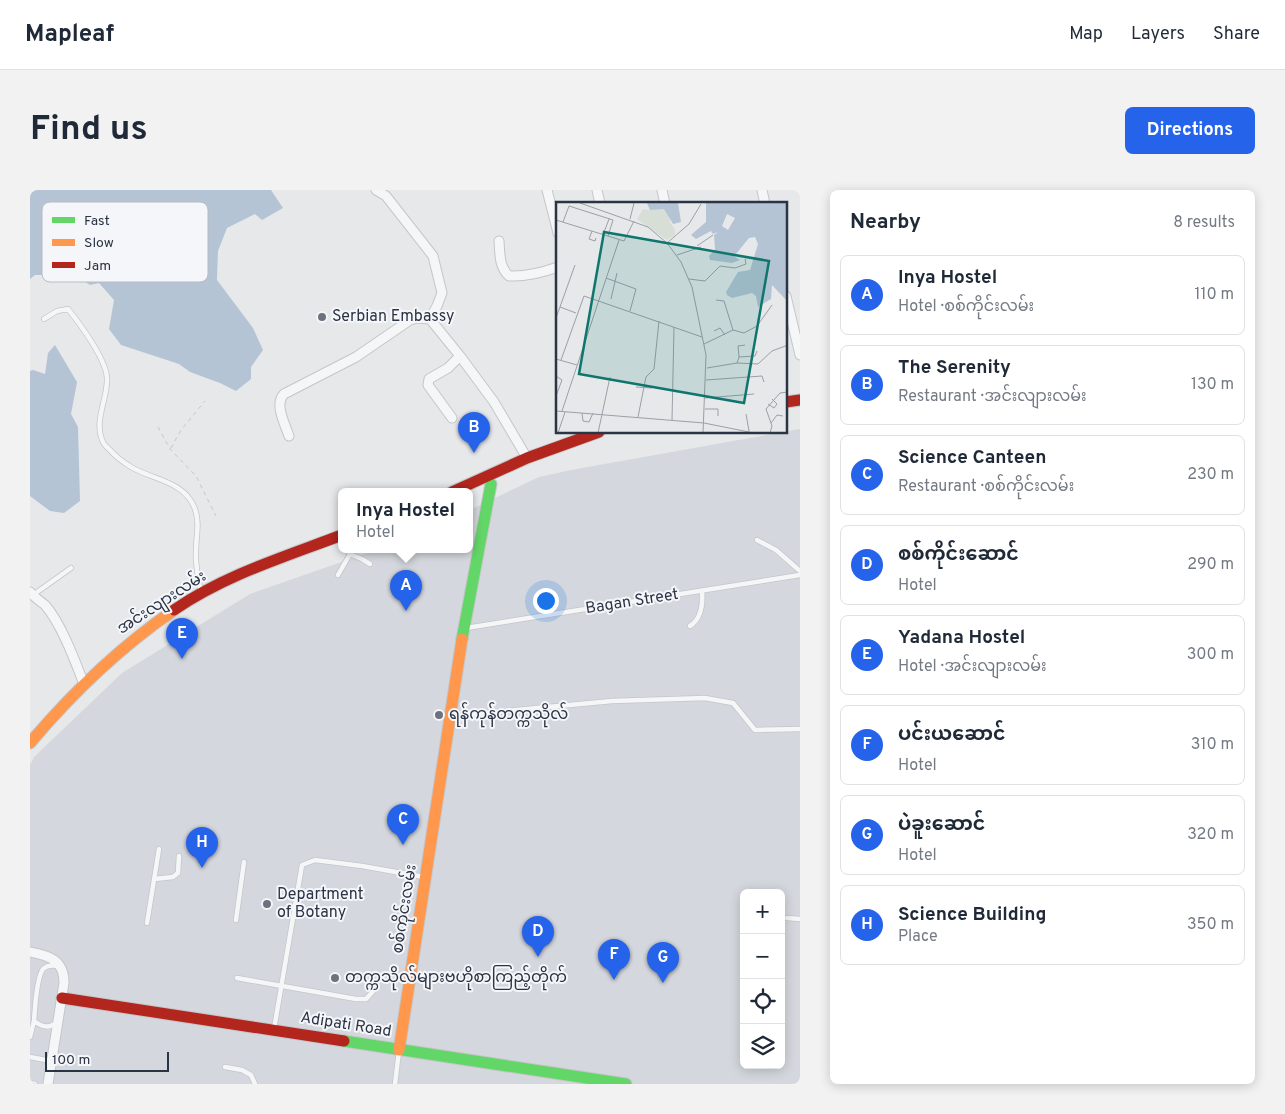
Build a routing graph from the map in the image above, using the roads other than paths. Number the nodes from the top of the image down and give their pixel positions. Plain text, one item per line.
1 (376, 190) edge
2 (547, 190) edge
3 (556, 225) edge
4 (499, 241) dead end
5 (556, 269) edge
6 (788, 304) edge
7 (44, 318) dead end
8 (430, 319) junction
9 (800, 355) edge
10 (460, 356) junction
11 (452, 418) dead end
12 (593, 434) edge
13 (289, 436) dead end
14 (527, 458) junction
15 (494, 473) junction
16 (492, 484) joint
17 (461, 488) edge
18 (338, 537) edge
19 (757, 540) dead end
20 (349, 553) edge
21 (351, 553) edge
22 (370, 564) dead end
23 (71, 568) dead end
24 (800, 573) edge
25 (338, 575) dead end
26 (702, 591) junction
27 (201, 593) junction
28 (32, 594) edge
29 (690, 626) dead end
30 (465, 628) junction
31 (84, 684) junction
32 (451, 716) junction
33 (800, 730) edge
34 (30, 742) edge
35 (158, 849) dead end
36 (179, 856) dead end
37 (244, 862) dead end
38 (426, 878) junction
39 (154, 879) junction
40 (787, 918) dead end
41 (800, 919) edge
42 (236, 920) dead end
43 (147, 923) dead end
44 (30, 952) edge
45 (64, 971) junction
46 (237, 978) dead end
47 (282, 986) junction
48 (377, 987) dead end
49 (62, 998) junction
50 (34, 1021) junction
51 (58, 1021) junction
52 (274, 1030) junction
53 (30, 1038) edge
54 (399, 1050) junction
55 (30, 1057) edge
56 (51, 1061) junction
57 (225, 1067) dead end
58 (30, 1083) edge
59 (35, 1084) edge
60 (48, 1084) edge
61 (255, 1084) edge
62 (395, 1084) edge
63 (626, 1084) edge

1 - 8 street
2 - 3 street
4 - 5 street
6 - 9 street
7 - 27 lane
8 - 10 street
8 - 13 street
10 - 11 street
10 - 14 street
12 - 14 street
14 - 15 street
15 - 16 lane, စစ်ကိုင်းလမ်း
15 - 17 street
16 - 30 street, စစ်ကိုင်းလမ်း
18 - 27 street, အင်းလျားလမ်း
19 - 24 lane
20 - 25 lane
21 - 22 lane
23 - 28 lane
24 - 26 lane, Bagan Street
26 - 29 lane
26 - 30 lane, Bagan Street
27 - 31 street, အင်းလျားလမ်း
28 - 31 street
30 - 32 street, စစ်ကိုင်းလမ်း
31 - 34 street, အင်းလျားလမ်း
32 - 33 lane
32 - 38 street, စစ်ကိုင်းလမ်း
35 - 39 lane
36 - 39 lane
37 - 42 lane
38 - 47 lane
38 - 54 street, စစ်ကိုင်းလမ်း
39 - 43 lane
40 - 41 lane
44 - 45 street
45 - 49 street
45 - 50 lane
46 - 47 lane
47 - 48 lane
47 - 52 lane
49 - 51 street
49 - 52 street, Adipati Road
50 - 51 lane
50 - 53 lane
51 - 56 street
52 - 54 street, Adipati Road
54 - 62 lane, စစ်ကိုင်းလမ်း
54 - 63 street, Adipati Road
55 - 56 lane
56 - 60 street
57 - 61 lane
58 - 59 lane

